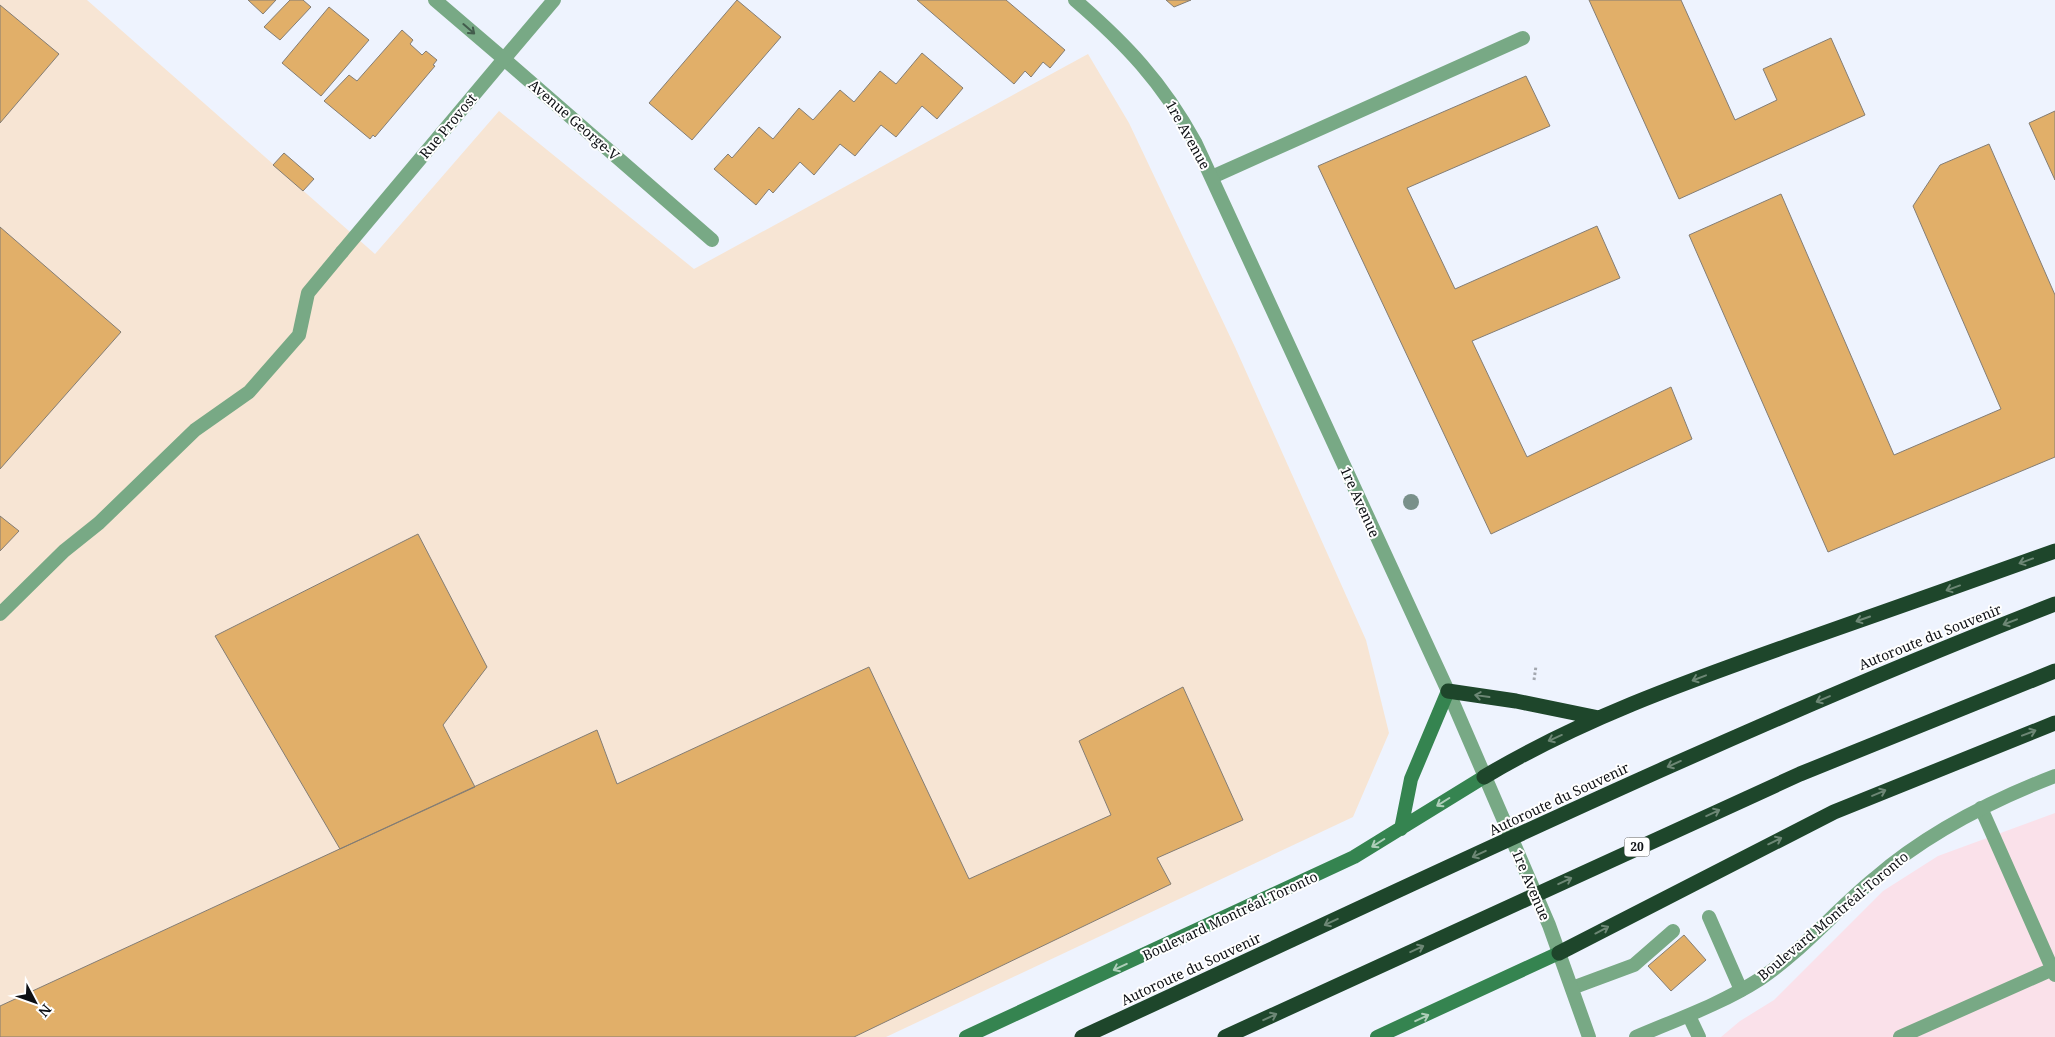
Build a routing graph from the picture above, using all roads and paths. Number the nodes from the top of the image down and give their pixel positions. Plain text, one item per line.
1 (435, 0) edge
2 (554, 0) edge
3 (1075, 0) edge
4 (1523, 38) dead end
5 (504, 59) junction
6 (1212, 177) junction
7 (712, 240) dead end
8 (2055, 551) edge
9 (2055, 604) edge
10 (0, 614) edge
11 (1536, 666) dead end
12 (2055, 671) edge
13 (1533, 685) dead end
14 (1448, 691) junction
15 (1599, 718) junction
16 (2055, 723) edge
17 (1484, 776) junction
18 (2055, 776) edge
19 (1981, 808) junction
20 (1401, 829) junction
21 (1710, 917) dead end
22 (1673, 931) dead end
23 (1559, 953) junction
24 (2054, 971) edge
25 (1572, 988) junction
26 (1741, 990) junction
27 (1689, 1016) junction
28 (966, 1037) edge
29 (1082, 1037) edge
30 (1225, 1037) edge
31 (1378, 1037) edge
32 (1589, 1037) edge
33 (1636, 1037) edge
34 (1699, 1037) edge
35 (1900, 1037) edge

1 -> 5 street, Avenue George-V
2 - 5 street, Rue Provost
3 - 6 street, 1re Avenue
4 - 6 street
5 - 7 street, Avenue George-V
5 - 10 street, Rue Provost
6 - 14 street, 1re Avenue
8 -> 15 highway
9 -> 29 highway, Autoroute du Souvenir
11 - 13 path
30 -> 12 highway, 20
15 -> 14 highway
14 - 17 street, 1re Avenue
14 - 20 main road
15 -> 17 highway
23 -> 16 highway
17 -> 20 main road, Boulevard Montréal-Toronto
17 - 23 street, 1re Avenue
18 - 19 street, Boulevard Montréal-Toronto
19 - 24 street
19 - 26 street, Boulevard Montréal-Toronto
20 -> 28 main road, Boulevard Montréal-Toronto
21 - 26 street
22 - 25 street
23 - 25 street, 1re Avenue
31 -> 23 main road
24 - 35 street
25 - 32 street, 1re Avenue
26 - 27 street, Boulevard Montréal-Toronto
27 - 33 street, Boulevard Montréal-Toronto
27 - 34 street

